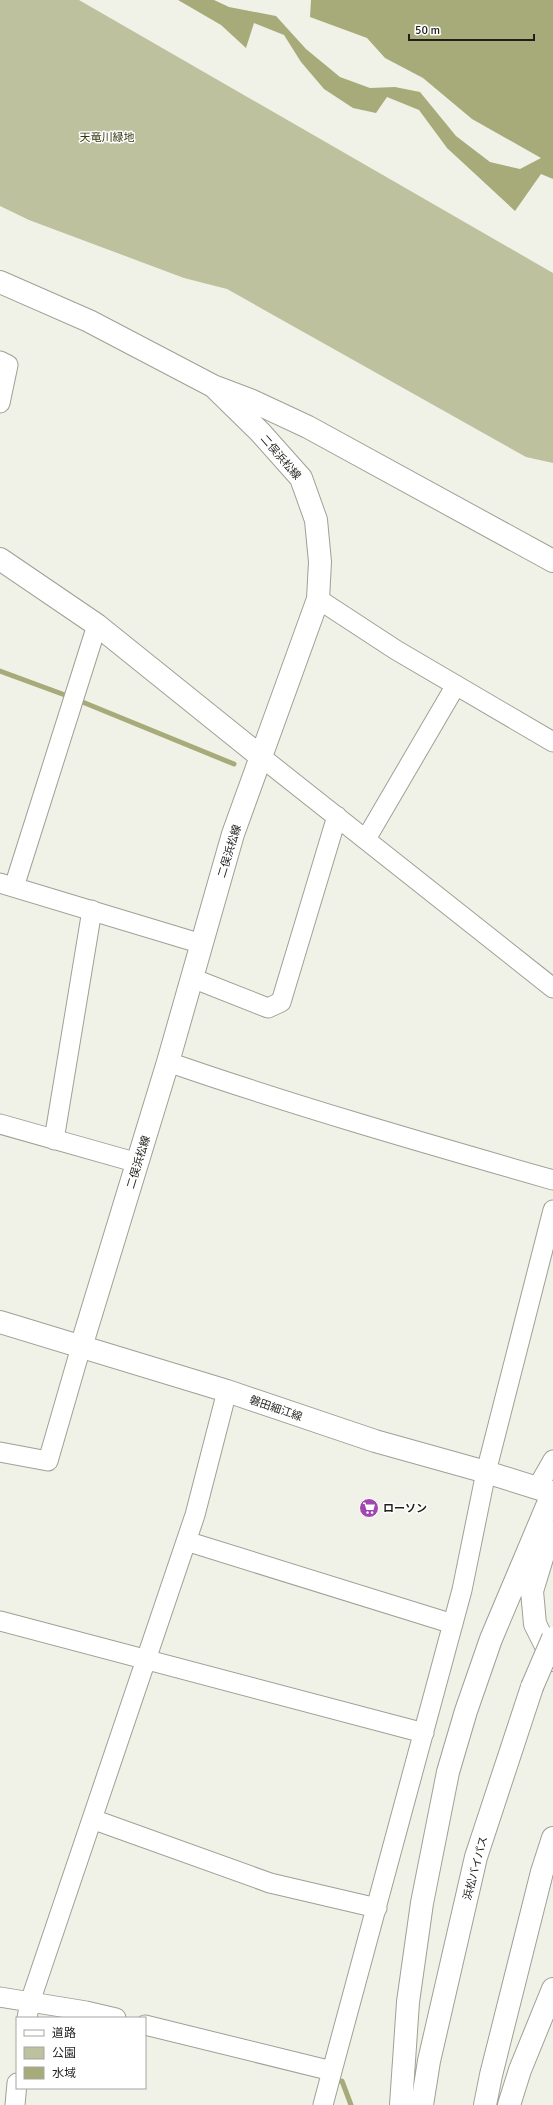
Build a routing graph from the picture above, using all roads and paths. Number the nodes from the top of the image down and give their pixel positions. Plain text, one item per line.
1 (0, 282) edge
2 (0, 361) edge
3 (213, 386) junction
4 (0, 404) edge
5 (0, 559) edge
6 (553, 561) edge
7 (318, 599) junction
8 (97, 625) junction
9 (456, 685) junction
10 (553, 742) edge
11 (260, 756) junction
12 (337, 816) junction
13 (366, 839) junction
14 (7, 885) edge
15 (92, 910) junction
16 (202, 944) junction
17 (192, 978) junction
18 (553, 988) edge
19 (168, 1062) junction
20 (0, 1124) edge
21 (54, 1140) junction
22 (138, 1163) junction
23 (553, 1180) edge
24 (553, 1210) edge
25 (0, 1322) edge
26 (81, 1347) junction
27 (227, 1391) junction
28 (0, 1452) edge
29 (553, 1460) edge
30 (486, 1472) junction
31 (549, 1491) edge
32 (553, 1532) edge
33 (186, 1541) junction
34 (0, 1621) edge
35 (453, 1624) junction
36 (553, 1638) edge
37 (145, 1659) junction
38 (553, 1660) edge
39 (424, 1733) junction
40 (92, 1819) junction
41 (553, 1838) edge
42 (377, 1908) junction
43 (553, 1989) edge
44 (0, 1997) edge
45 (29, 2010) edge
46 (112, 2017) edge
47 (146, 2025) edge
48 (332, 2071) junction
49 (16, 2089) edge
50 (15, 2105) edge
51 (323, 2105) edge
52 (401, 2105) edge
53 (422, 2105) edge
54 (485, 2105) edge
55 (509, 2105) edge

1 - 3 main road, 二俣浜松線
2 - 4 street
3 - 6 main road, 二俣浜松線
3 - 7 main road, 二俣浜松線
5 - 8 main road
7 - 9 street
7 - 11 main road, 二俣浜松線
8 - 11 main road
8 - 14 street
9 - 10 street
9 - 13 street
11 - 12 street
11 - 16 main road, 二俣浜松線
12 - 13 street
12 - 17 street
13 - 18 street
14 - 15 street
15 - 16 street
15 - 21 street
16 - 17 main road, 二俣浜松線
17 - 19 main road, 二俣浜松線
19 - 22 main road, 二俣浜松線
19 - 23 street
20 - 21 street
21 - 22 street
22 - 26 main road, 二俣浜松線
24 - 30 street
25 - 26 main road, 磐田細江線
26 - 27 main road, 磐田細江線
26 - 28 street
27 - 30 main road, 磐田細江線
27 - 33 street
29 - 31 street
30 - 31 main road, 磐田細江線
30 - 35 street
31 - 52 main road
32 - 38 main road
33 - 35 street
33 - 37 street
34 - 37 street
35 - 39 street
36 - 53 main road, 浜松バイパス, bridge
37 - 39 street
37 - 40 street
39 - 42 street
40 - 42 street
40 - 45 street
41 - 54 main road
42 - 48 street
43 - 55 main road
44 - 45 street
45 - 46 street
47 - 48 street
48 - 51 street
49 - 50 street

